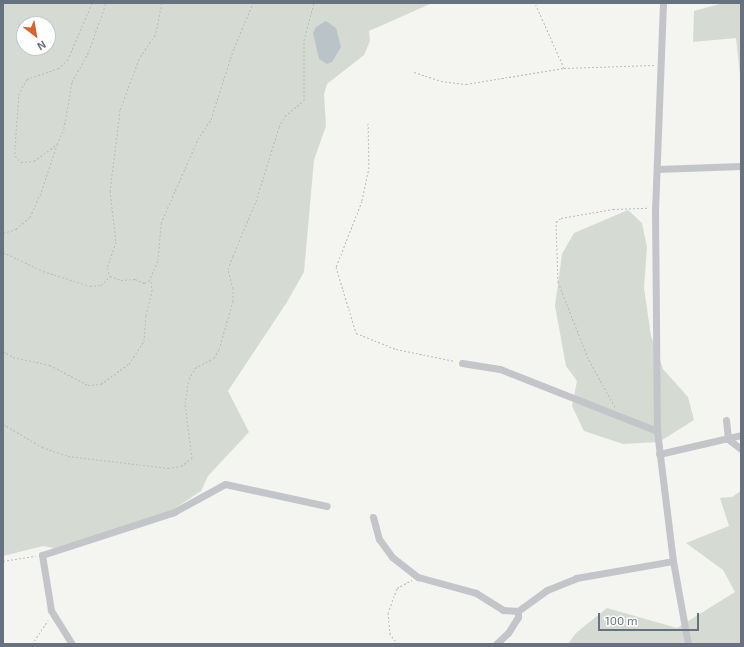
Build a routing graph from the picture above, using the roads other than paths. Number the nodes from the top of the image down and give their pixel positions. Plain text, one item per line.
1 (663, 3) edge
2 (741, 166) edge
3 (657, 169) junction
4 (462, 363) road end
5 (726, 420) dead end
6 (657, 432) junction
7 (741, 435) edge
8 (728, 439) junction
9 (741, 449) edge
10 (659, 454) junction
11 (327, 506) dead end
12 (372, 518) dead end
13 (673, 561) junction
14 (518, 611) junction
15 (72, 644) edge
16 (496, 644) edge
17 (688, 644) edge

1 - 3 street
2 - 3 street
3 - 6 street
4 - 6 street
5 - 8 street
6 - 10 street
7 - 8 street
8 - 9 street
8 - 10 street
10 - 13 street
11 - 15 street
12 - 14 street
13 - 14 street
13 - 17 street
14 - 16 street

